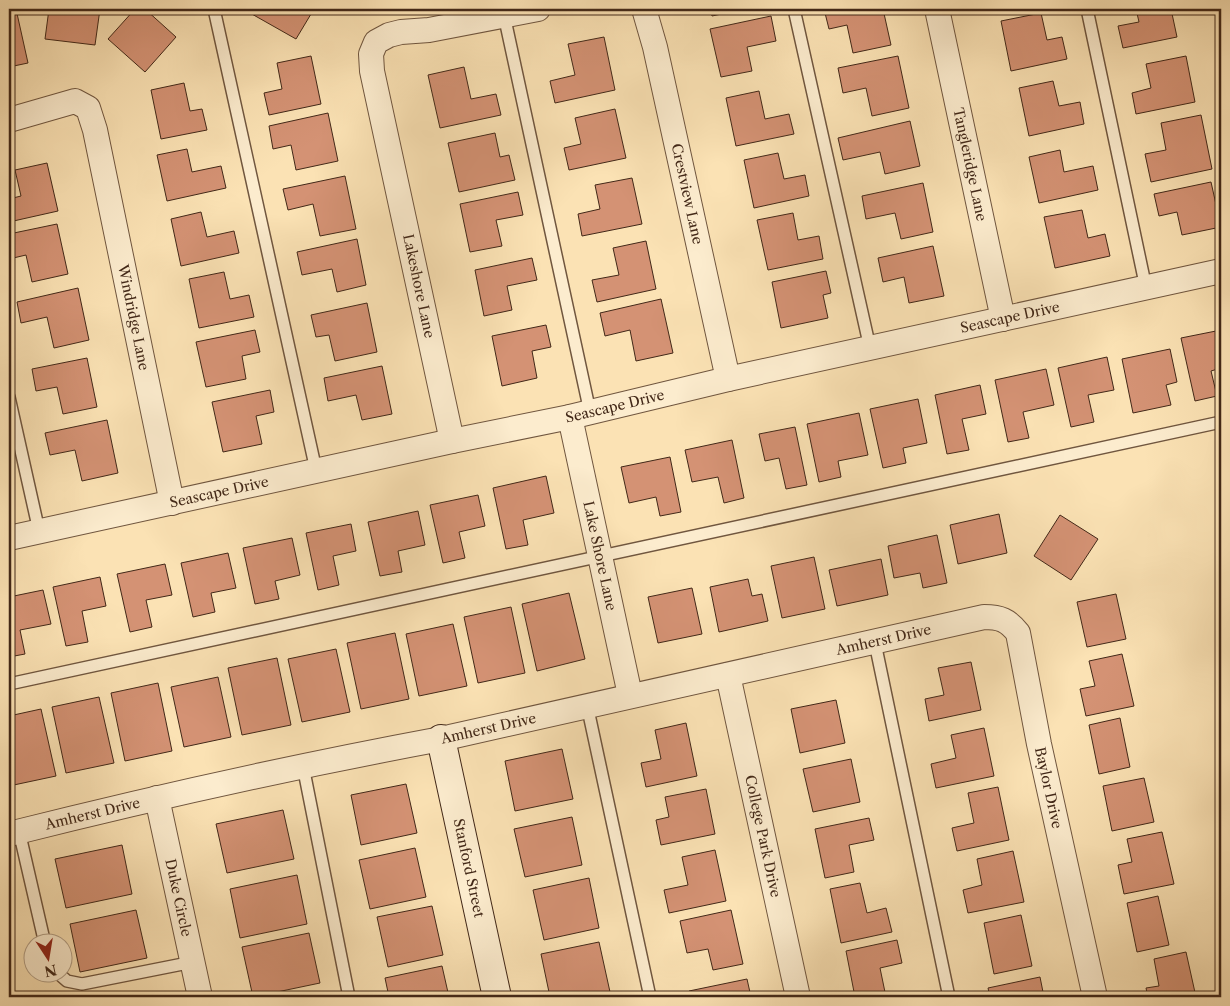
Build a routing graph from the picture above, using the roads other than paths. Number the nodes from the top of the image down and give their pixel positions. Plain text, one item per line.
1 (214, 9) edge
2 (538, 9) edge
3 (644, 9) edge
4 (794, 9) edge
5 (937, 9) edge
6 (1087, 9) edge
7 (504, 15) junction
8 (9, 120) edge
9 (1221, 271) edge
10 (1146, 288) junction
11 (1003, 319) junction
12 (870, 348) junction
13 (728, 379) junction
14 (9, 397) edge
15 (580, 415) junction
16 (1221, 422) edge
17 (452, 440) junction
18 (316, 470) junction
19 (172, 503) junction
20 (38, 531) junction
21 (9, 538) edge
22 (600, 555) junction
23 (969, 622) joint
24 (874, 643) junction
25 (728, 674) junction
26 (9, 684) edge
27 (630, 695) junction
28 (587, 705) junction
29 (441, 739) junction
30 (303, 766) junction
31 (157, 798) junction
32 (14, 832) edge
33 (43, 934) edge
34 (193, 962) junction
35 (72, 982) edge
36 (200, 997) edge
37 (349, 997) edge
38 (497, 997) edge
39 (650, 997) edge
40 (798, 997) edge
41 (949, 997) edge
42 (1095, 997) edge

1 - 18 lane
2 - 7 street
3 - 13 street, Crestview Lane
4 - 12 lane
5 - 11 street, Tangleridge Lane
6 - 10 lane
7 - 15 lane
7 - 17 street, Lakeshore Lane
8 - 19 street, Windridge Lane
9 - 10 street, Seascape Drive
10 - 11 street, Seascape Drive
11 - 12 street, Seascape Drive
12 - 13 street, Seascape Drive
13 - 15 street, Seascape Drive
14 - 20 lane
15 - 17 street, Seascape Drive
15 - 22 street, Lake Shore Lane
16 - 22 lane
17 - 18 street, Seascape Drive
18 - 19 street, Seascape Drive
19 - 20 street, Seascape Drive
20 - 21 street, Seascape Drive
22 - 26 lane
22 - 27 street, Lake Shore Lane
23 - 24 street, Amherst Drive
23 - 42 street, Baylor Drive
24 - 25 street, Amherst Drive
24 - 41 lane
25 - 27 street, Amherst Drive
25 - 40 street, College Park Drive
27 - 28 street, Amherst Drive
28 - 29 street, Amherst Drive
28 - 39 lane
29 - 30 street, Amherst Drive
29 - 38 street, Stanford Street
30 - 31 street, Amherst Drive
30 - 37 lane
31 - 32 street, Amherst Drive
31 - 34 street, Duke Circle
32 - 33 lane
34 - 35 lane
34 - 36 street, Duke Circle

